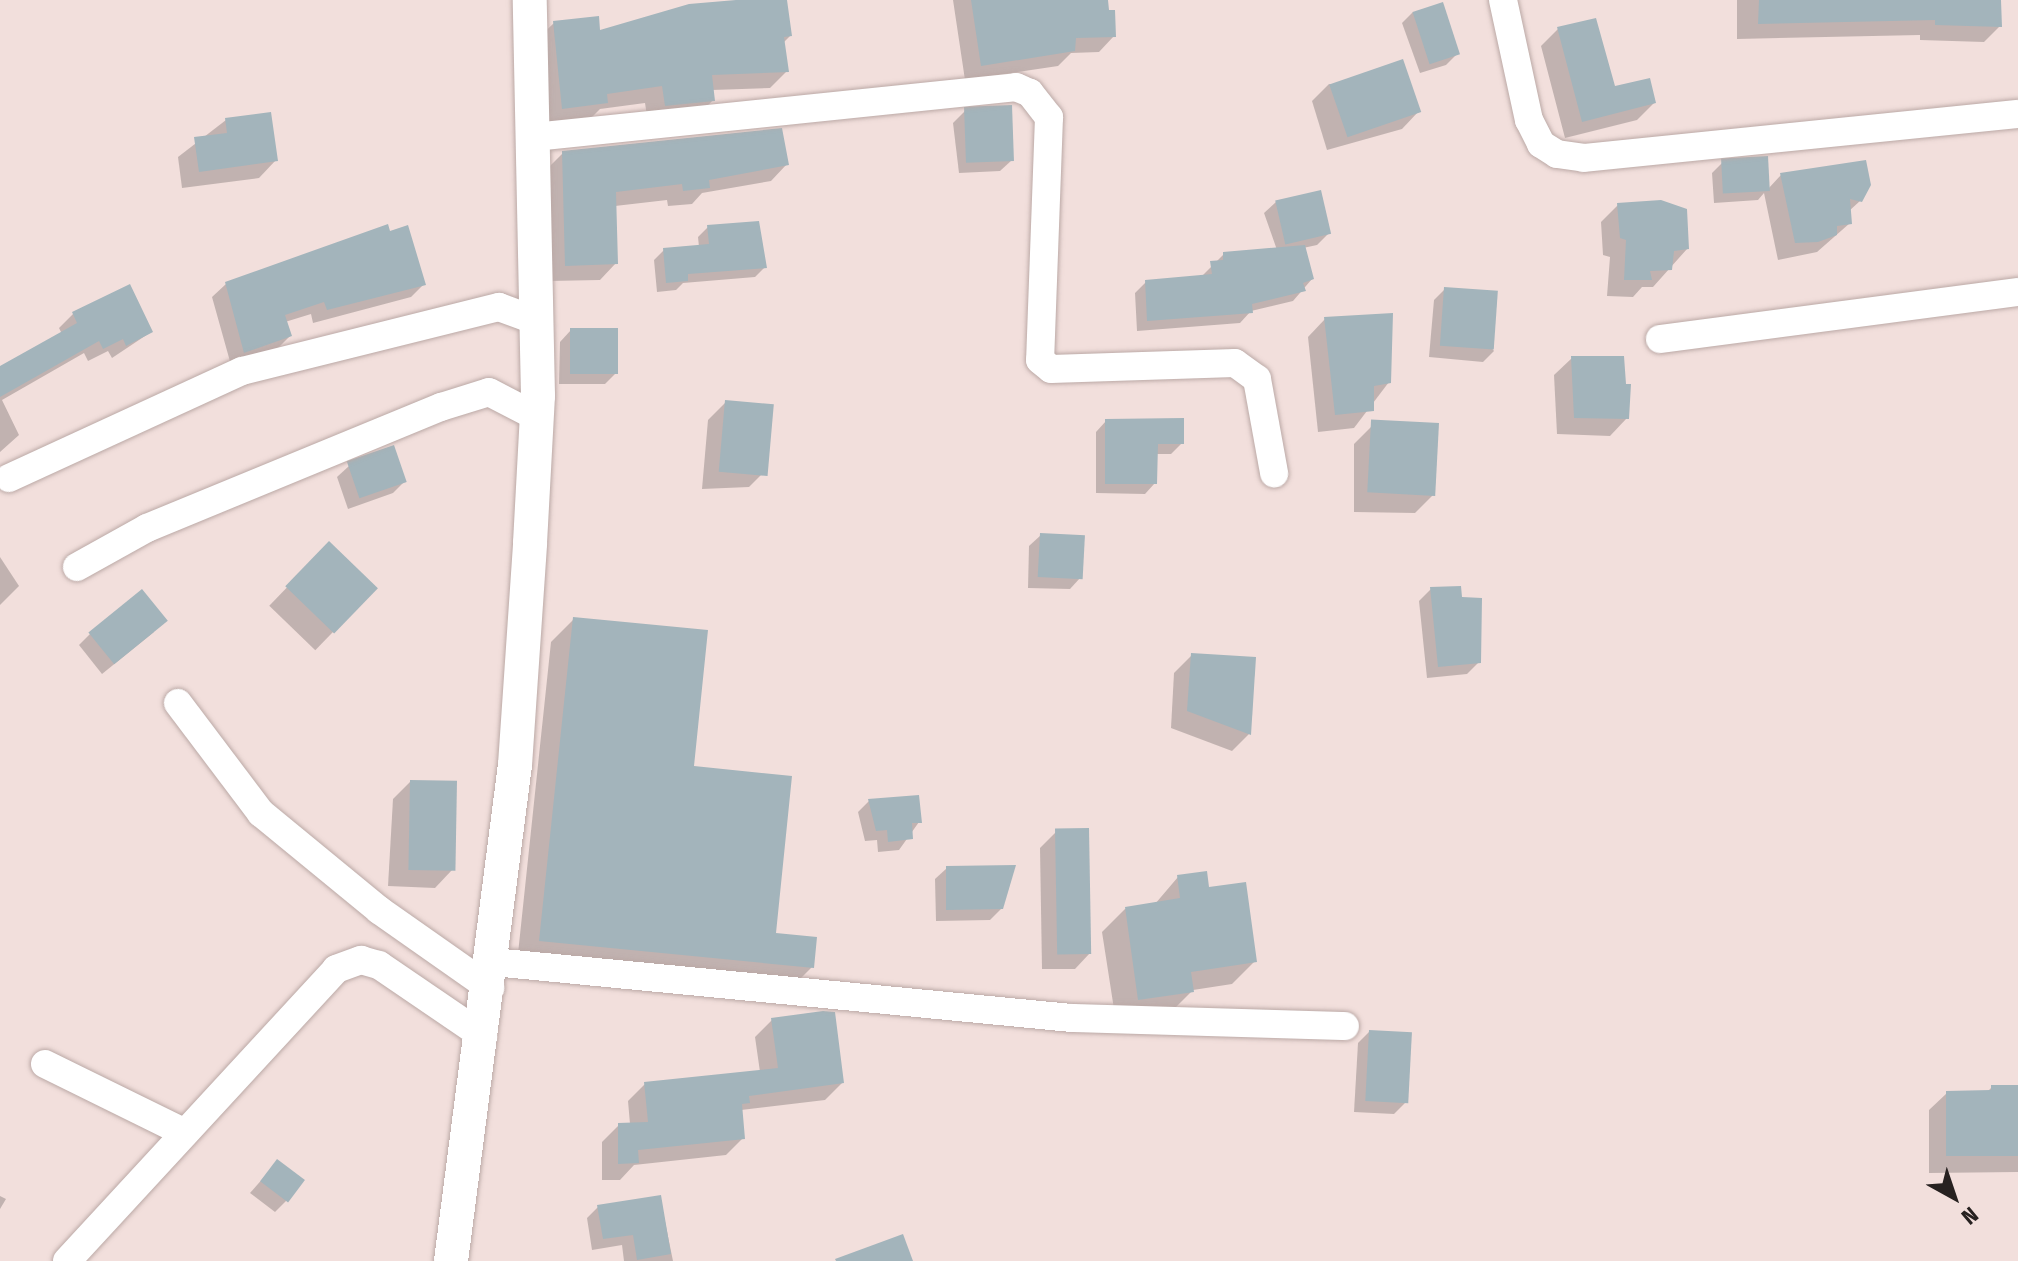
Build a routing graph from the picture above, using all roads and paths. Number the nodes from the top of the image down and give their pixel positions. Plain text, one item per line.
1 (531, 0) edge
2 (1503, 0) edge
3 (2018, 114) edge
4 (534, 137) junction
5 (2018, 292) edge
6 (537, 321) junction
7 (1660, 339) dead end
8 (537, 417) junction
9 (1274, 473) dead end
10 (9, 478) dead end
11 (77, 567) dead end
12 (178, 703) dead end
13 (491, 975) junction
14 (1345, 1026) dead end
15 (483, 1036) junction
16 (45, 1064) dead end
17 (185, 1133) junction
18 (67, 1261) edge
19 (451, 1261) edge

1 - 4 street
2 - 3 street
4 - 6 street
4 - 9 street
5 - 7 street
6 - 8 street
6 - 10 street
8 - 11 street
8 - 13 street
12 - 13 street
13 - 14 street
13 - 15 street
15 - 17 street
15 - 19 street
16 - 17 street
17 - 18 street

